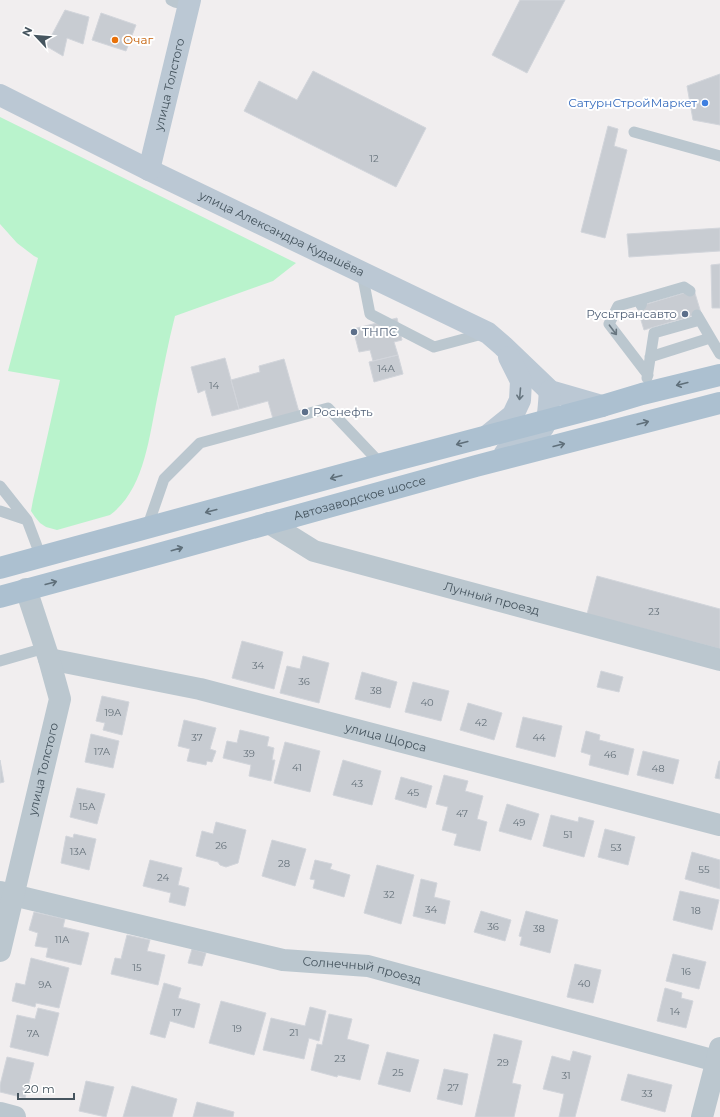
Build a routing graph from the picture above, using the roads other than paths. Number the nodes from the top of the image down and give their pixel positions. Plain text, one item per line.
1 (183, 2) edge
2 (0, 95) edge
3 (634, 132) dead end
4 (720, 156) edge
5 (148, 170) junction
6 (362, 273) junction
7 (690, 292) dead end
8 (710, 338) junction
9 (495, 339) junction
10 (720, 354) edge
11 (650, 357) junction
12 (720, 375) edge
13 (645, 385) junction
14 (550, 391) junction
15 (720, 403) edge
16 (602, 406) junction
17 (547, 421) junction
18 (487, 436) junction
19 (381, 464) junction
20 (476, 466) junction
21 (0, 486) edge
22 (0, 511) edge
23 (27, 520) junction
24 (270, 523) junction
25 (146, 528) junction
26 (41, 557) junction
27 (0, 568) edge
28 (26, 589) junction
29 (0, 597) edge
30 (47, 653) junction
31 (720, 660) edge
32 (0, 661) edge
33 (720, 825) edge
34 (7, 893) edge
35 (0, 951) edge
36 (719, 1057) edge
37 (0, 1113) edge
38 (15, 1117) edge
39 (702, 1117) edge

1 - 5 main road, улица Толстого
2 - 5 main road, улица Александра Кудашёва
3 - 4 lane
5 - 6 main road, улица Александра Кудашёва
6 - 9 main road, улица Александра Кудашёва
6 - 9 lane
7 -> 13 lane
8 - 10 lane
8 - 11 lane
8 - 11 lane
9 - 14 main road, улица Александра Кудашёва
9 -> 18 main road
11 - 13 lane
12 -> 13 main road
13 - 16 main road
14 - 16 main road, улица Александра Кудашёва
14 - 17 main road
20 -> 15 main road, Автозаводское шоссе
16 - 17 main road
17 - 18 main road
17 - 20 main road
18 -> 19 main road
19 -> 25 main road
19 - 25 lane
20 - 24 main road, Автозаводское шоссе
21 - 23 lane
22 - 23 lane
23 - 26 lane
28 -> 24 main road, Автозаводское шоссе
24 - 31 street, Лунный проезд
25 - 26 main road
26 - 27 main road
28 - 29 main road, Автозаводское шоссе
28 - 30 street, улица Толстого
30 - 32 lane
30 - 33 street, улица Щорса
30 - 34 street, улица Толстого
34 - 35 street, улица Толстого
34 - 36 street, Солнечный проезд
36 - 39 street
37 - 38 street

